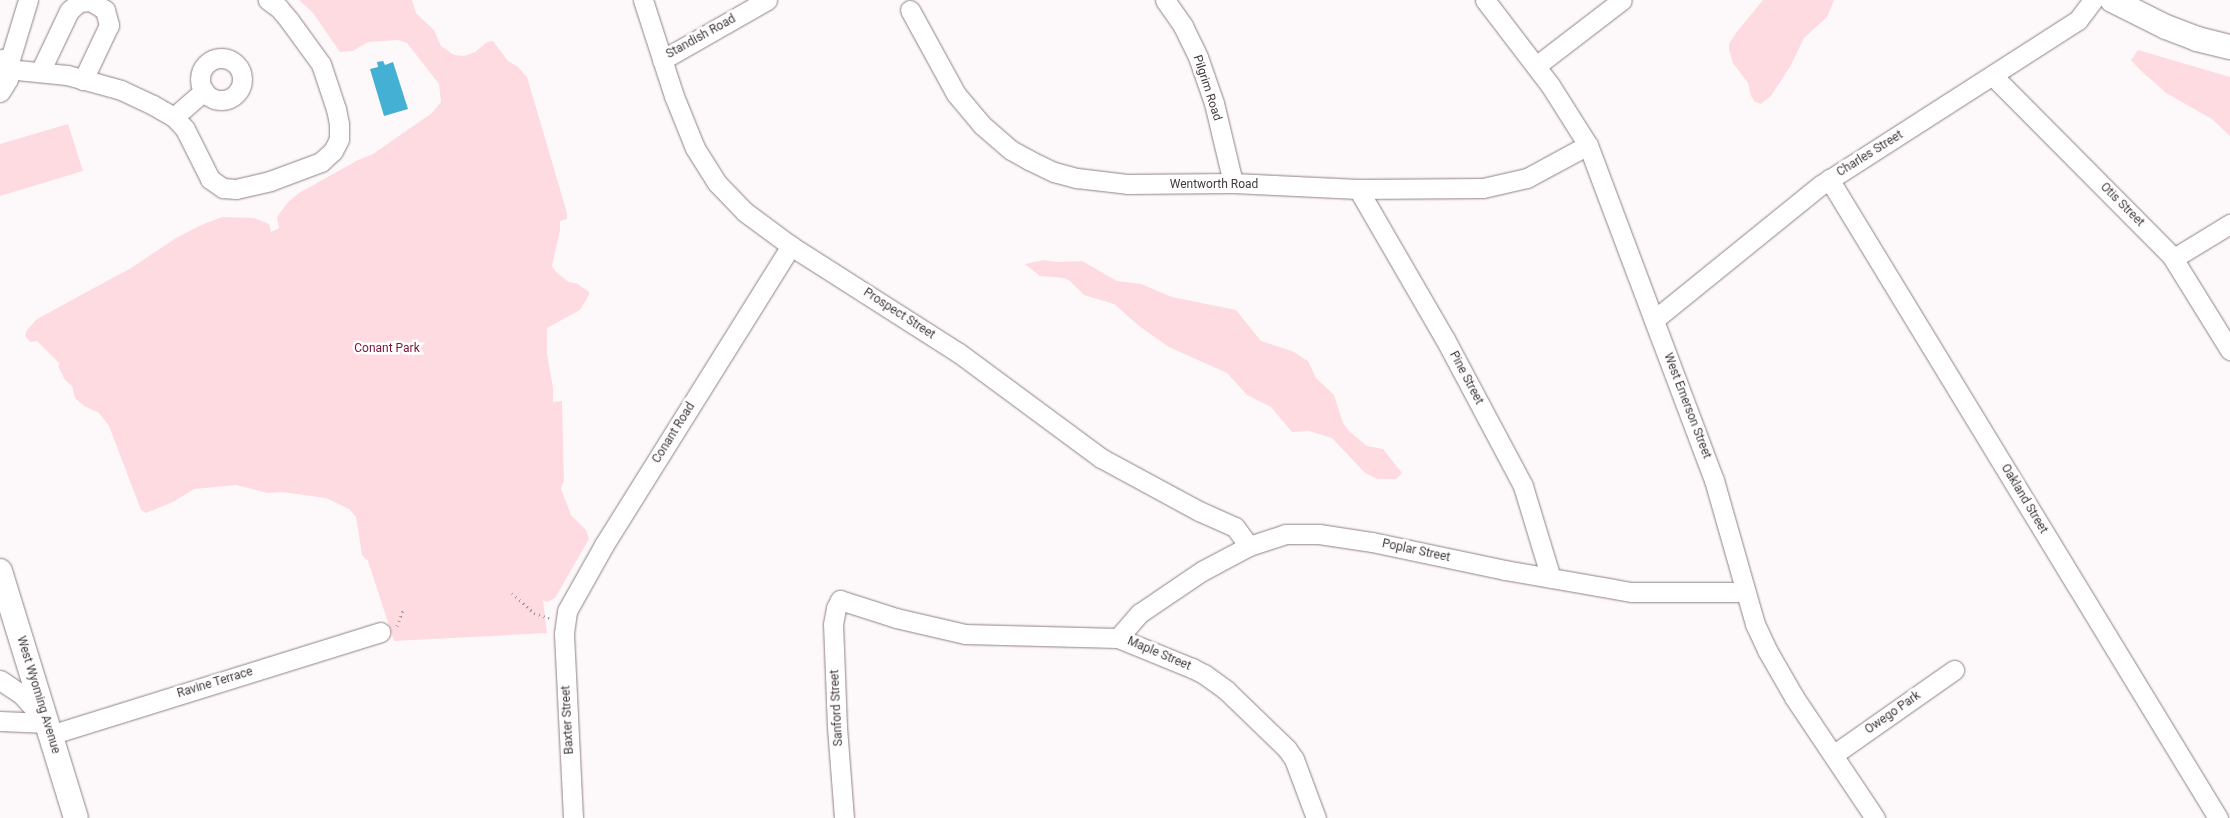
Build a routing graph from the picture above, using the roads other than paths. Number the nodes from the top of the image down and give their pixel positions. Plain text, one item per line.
1 (28, 0) edge
2 (268, 0) edge
3 (643, 0) edge
4 (767, 0) edge
5 (1165, 0) edge
6 (1485, 0) edge
7 (1622, 0) edge
8 (2093, 0) edge
9 (2112, 0) edge
10 (910, 10) dead end
11 (2230, 47) edge
12 (662, 60) junction
13 (4, 63) edge
14 (1536, 66) junction
15 (40, 72) junction
16 (1993, 76) junction
17 (83, 80) junction
18 (204, 91) dead end
19 (0, 92) edge
20 (174, 117) junction
21 (1588, 145) junction
22 (1829, 179) junction
23 (1233, 183) junction
24 (1358, 189) junction
25 (2230, 224) edge
26 (791, 246) junction
27 (2174, 258) junction
28 (1654, 320) junction
29 (2230, 350) edge
30 (1248, 546) junction
31 (0, 571) edge
32 (1551, 578) junction
33 (1745, 592) junction
34 (840, 600) joint
35 (564, 623) joint
36 (380, 632) dead end
37 (1118, 638) junction
38 (1954, 670) dead end
39 (0, 680) edge
40 (0, 721) edge
41 (48, 729) junction
42 (1833, 756) junction
43 (1866, 815) edge
44 (1313, 817) edge
45 (76, 818) edge
46 (573, 818) edge
47 (844, 818) edge
48 (2218, 818) edge

1 - 13 street
2 - 20 street
3 - 12 street, Prospect Street
4 - 12 street, Standish Road
5 - 23 street, Pilgrim Road
6 - 14 street, West Emerson Street
7 - 14 street
8 - 16 street, Charles Street
9 - 11 main road
10 - 23 street, Wentworth Road
12 - 26 street, Prospect Street
13 - 15 street
13 - 19 street
14 - 21 street, West Emerson Street
15 - 17 street
15 - 17 street
16 - 22 street, Charles Street
16 - 27 street, Otis Street
17 - 20 street
18 - 20 street
21 - 24 street, Wentworth Road
21 - 28 street, West Emerson Street
22 - 28 street, Charles Street
22 - 48 street, Oakland Street
23 - 24 street, Wentworth Road
24 - 32 street, Pine Street
25 - 27 street
26 - 30 street, Prospect Street
26 - 35 street, Conant Road
27 - 29 street, Otis Street
28 - 33 street, West Emerson Street
30 - 32 street, Poplar Street
30 - 37 street, Poplar Street
31 - 41 main road, West Wyoming Avenue
32 - 33 street, Poplar Street
33 - 42 street, West Emerson Street
34 - 37 street, Maple Street
34 - 47 street, Sanford Street
35 - 46 street, Baxter Street
36 - 41 street, Ravine Terrace
37 - 44 street, Maple Street
38 - 42 street, Owego Park
39 - 41 street
40 - 41 street, Ravine Terrace
41 - 45 main road, West Wyoming Avenue
42 - 43 street, West Emerson Street

